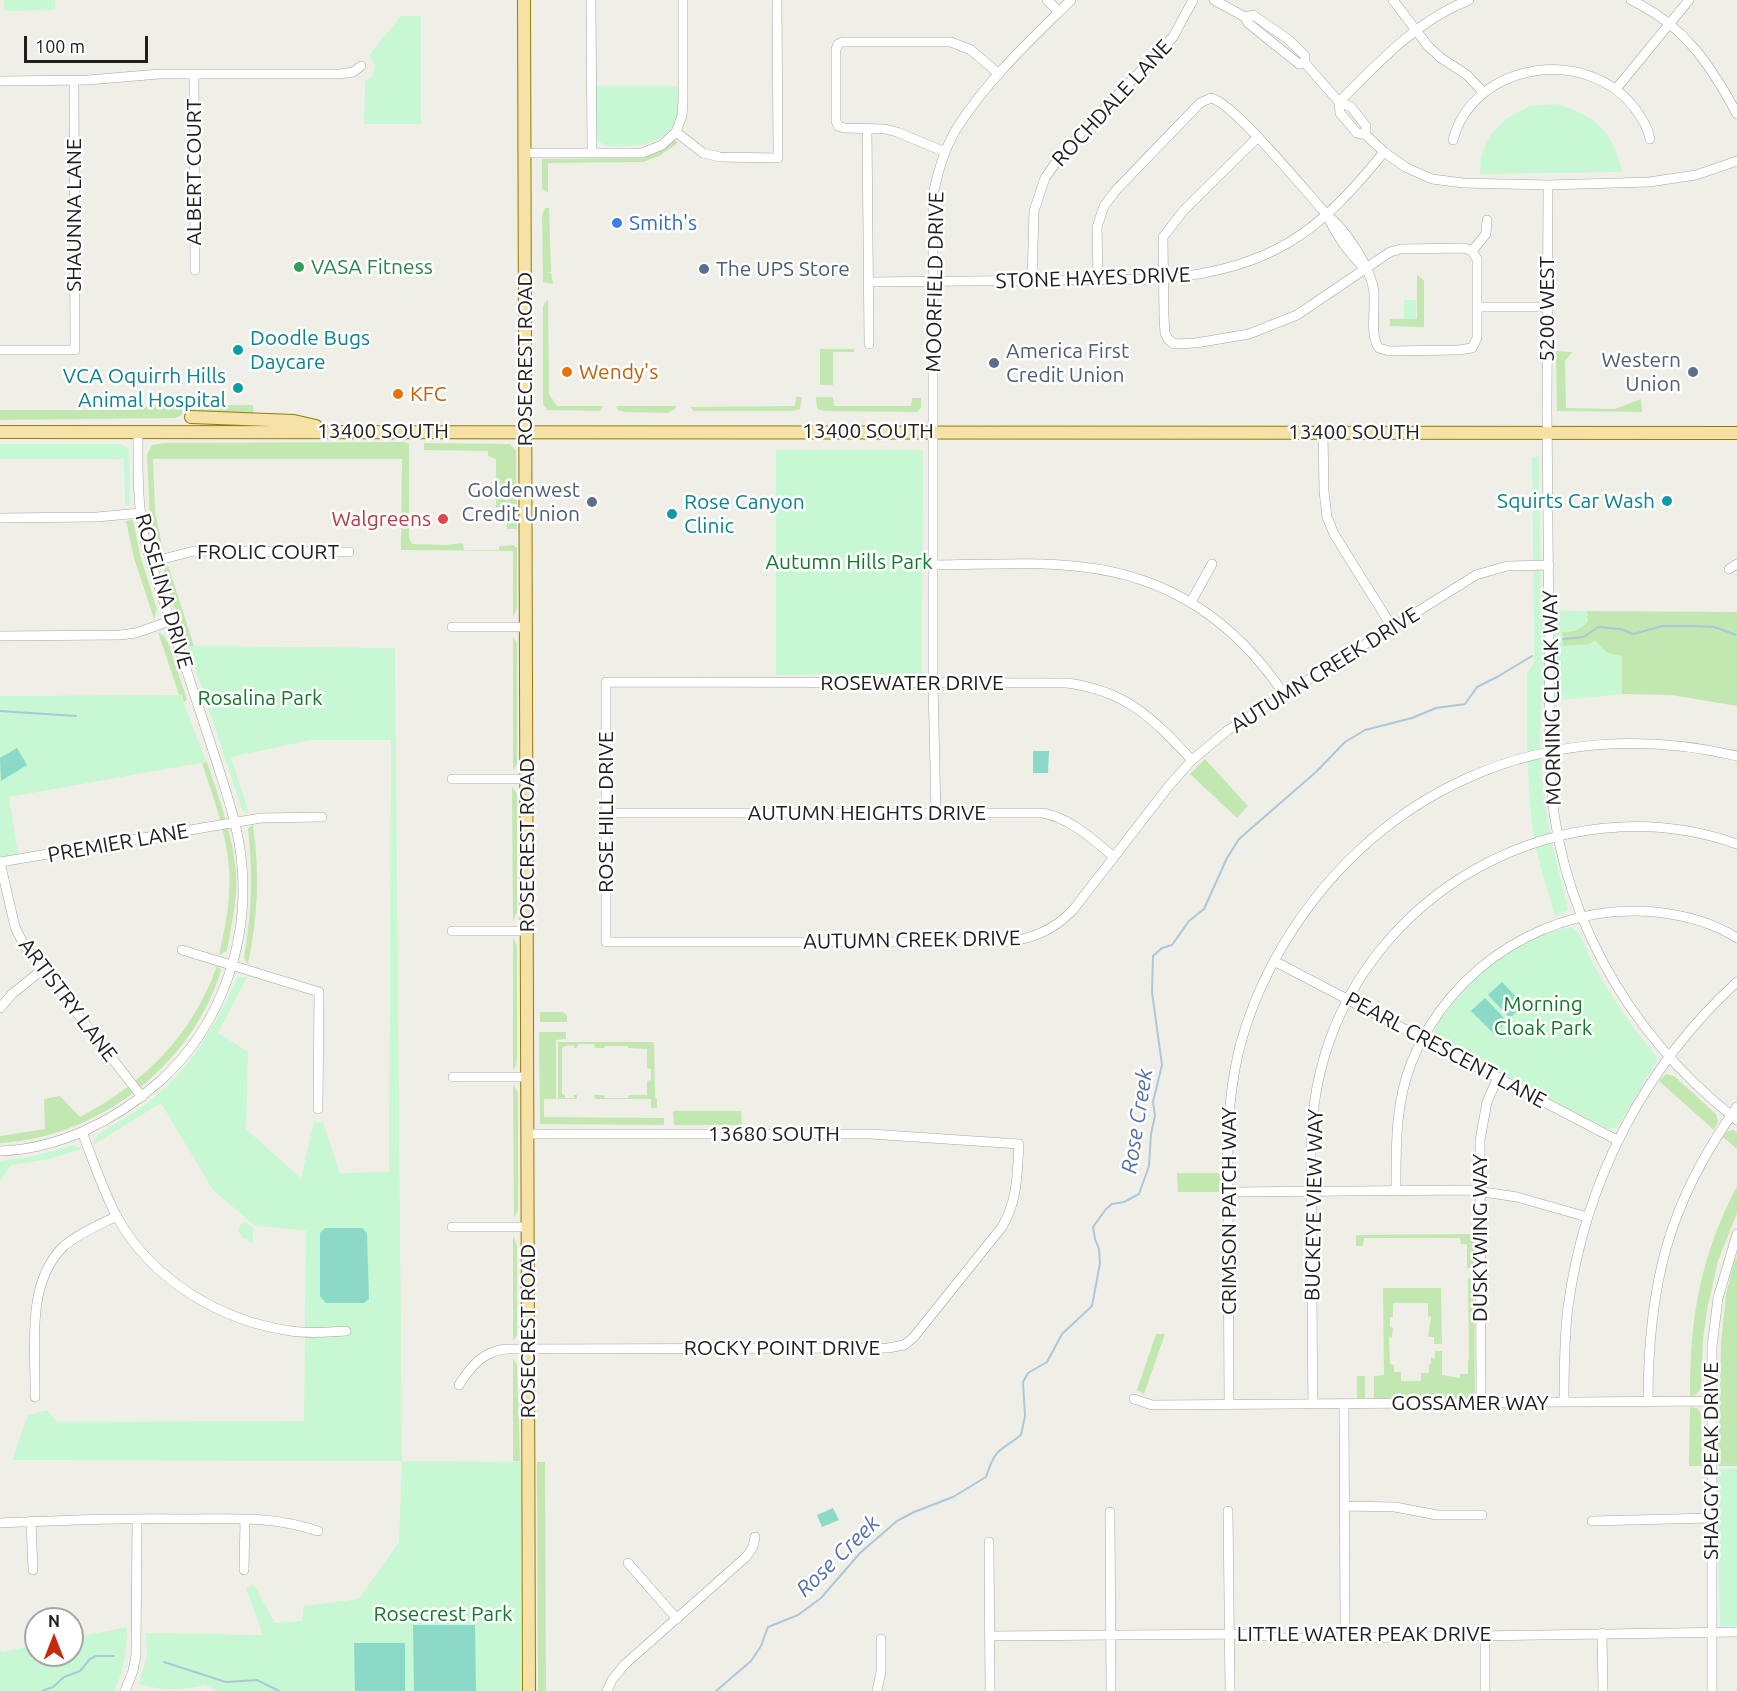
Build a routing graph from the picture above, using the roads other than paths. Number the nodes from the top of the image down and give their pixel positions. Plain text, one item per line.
1 (524, 0) edge
2 (591, 0) edge
3 (683, 0) edge
4 (777, 0) edge
5 (1047, 0) edge
6 (1071, 0) edge
7 (1193, 0) edge
8 (1214, 0) edge
9 (1393, 0) edge
10 (1469, 0) edge
11 (1631, 0) edge
12 (1689, 0) edge
13 (1059, 12) junction
14 (1671, 23) junction
15 (1416, 30) junction
16 (361, 66) dead end
17 (194, 74) junction
18 (999, 74) junction
19 (0, 81) edge
20 (74, 81) junction
21 (1616, 89) junction
22 (1483, 92) junction
23 (1339, 102) junction
24 (1737, 114) edge
25 (867, 129) junction
26 (676, 132) junction
27 (1258, 137) junction
28 (1650, 139) dead end
29 (1453, 140) dead end
30 (592, 152) junction
31 (945, 152) junction
32 (1384, 152) junction
33 (524, 153) junction
34 (1737, 161) edge
35 (1548, 185) junction
36 (1327, 215) junction
37 (1487, 220) dead end
38 (1472, 251) junction
39 (1365, 269) junction
40 (195, 270) dead end
41 (1098, 279) junction
42 (1164, 279) junction
43 (1032, 280) junction
44 (868, 282) junction
45 (932, 282) junction
46 (1477, 307) junction
47 (1547, 307) junction
48 (869, 344) dead end
49 (0, 350) edge
50 (191, 417) dead end
51 (340, 431) junction
52 (526, 431) junction
53 (933, 431) junction
54 (0, 432) edge
55 (138, 432) junction
56 (1323, 432) junction
57 (1548, 432) junction
58 (1737, 433) edge
59 (140, 513) junction
60 (0, 518) edge
61 (349, 552) dead end
62 (151, 562) junction
63 (1212, 564) dead end
64 (933, 565) junction
65 (1549, 565) junction
66 (1191, 602) junction
67 (171, 621) junction
68 (452, 627) dead end
69 (526, 627) junction
70 (1392, 627) junction
71 (0, 636) edge
72 (606, 682) joint
73 (933, 683) junction
74 (1284, 694) junction
75 (1550, 752) junction
76 (1737, 756) edge
77 (1192, 760) junction
78 (452, 779) dead end
79 (527, 779) junction
80 (606, 813) junction
81 (936, 813) junction
82 (322, 817) dead end
83 (236, 823) junction
84 (1558, 836) junction
85 (1737, 844) edge
86 (1114, 857) junction
87 (0, 862) edge
88 (1582, 918) junction
89 (452, 931) dead end
90 (527, 931) junction
91 (1737, 938) edge
92 (606, 942) joint
93 (182, 950) dead end
94 (1274, 961) junction
95 (233, 966) junction
96 (42, 970) junction
97 (1737, 982) edge
98 (1348, 999) junction
99 (0, 1008) edge
100 (1423, 1038) junction
101 (1668, 1058) junction
102 (453, 1077) dead end
103 (528, 1077) junction
104 (1498, 1077) junction
105 (142, 1096) junction
106 (318, 1109) dead end
107 (1735, 1114) edge
108 (82, 1132) junction
109 (528, 1134) junction
110 (1617, 1140) junction
111 (1019, 1144) joint
112 (0, 1151) edge
113 (1311, 1191) junction
114 (1396, 1191) junction
115 (1480, 1191) junction
116 (1228, 1192) junction
117 (117, 1216) junction
118 (1587, 1217) junction
119 (452, 1227) dead end
120 (528, 1227) junction
121 (1737, 1234) edge
122 (346, 1331) dead end
123 (528, 1348) junction
124 (459, 1385) dead end
125 (35, 1397) dead end
126 (1134, 1399) dead end
127 (1710, 1401) junction
128 (1563, 1402) junction
129 (1648, 1402) junction
130 (1481, 1403) junction
131 (1229, 1404) junction
132 (1313, 1404) junction
133 (1344, 1404) junction
134 (1344, 1506) junction
135 (1228, 1511) dead end
136 (1110, 1512) dead end
137 (1482, 1515) dead end
138 (137, 1518) junction
139 (1711, 1518) junction
140 (245, 1519) junction
141 (32, 1521) junction
142 (1592, 1521) dead end
143 (0, 1523) edge
144 (318, 1531) dead end
145 (755, 1537) dead end
146 (989, 1542) dead end
147 (628, 1563) dead end
148 (33, 1570) dead end
149 (244, 1570) dead end
150 (677, 1619) junction
151 (1712, 1632) junction
152 (1737, 1632) edge
153 (1602, 1633) junction
154 (1111, 1634) junction
155 (1229, 1634) junction
156 (1485, 1635) junction
157 (990, 1636) junction
158 (1345, 1638) junction
159 (881, 1639) dead end
160 (125, 1691) edge
161 (529, 1691) edge
162 (607, 1691) edge
163 (877, 1691) edge
164 (990, 1691) edge
165 (1112, 1691) edge
166 (1230, 1691) edge
167 (1485, 1691) edge
168 (1603, 1691) edge
169 (1712, 1691) edge

1 - 33 main road, ROSECREST ROAD
2 - 30 street
3 - 26 street
4 - 26 street
5 - 13 street
6 - 13 street, MOORFIELD DRIVE
7 - 43 street, ROCHDALE LANE
8 - 23 street
9 - 15 street
10 - 15 street
11 - 14 street
12 - 14 street
13 - 18 street, MOORFIELD DRIVE
14 - 21 street
14 - 24 street
15 - 22 street
15 - 23 street
16 - 17 street
17 - 20 street
17 - 40 street, ALBERT COURT
18 - 25 street
18 - 31 street, MOORFIELD DRIVE
19 - 20 street
20 - 49 street, SHAUNNA LANE
21 - 22 street
21 - 28 street
22 - 29 street
23 - 32 street
25 - 31 street
25 - 44 street
26 - 30 street
27 - 36 street
27 - 41 street
27 - 42 street
30 - 33 street
31 - 45 street, MOORFIELD DRIVE
32 - 35 street
32 - 36 street, STONE HAYES DRIVE
33 - 52 main road, ROSECREST ROAD
34 - 35 street
35 - 47 street, 5200 WEST
36 - 39 street
36 - 42 street, STONE HAYES DRIVE
37 - 38 street
38 - 39 street
38 - 46 street
39 - 42 street
39 - 46 street
41 - 42 street, STONE HAYES DRIVE
41 - 43 street, STONE HAYES DRIVE
43 - 45 street, STONE HAYES DRIVE
44 - 45 street, STONE HAYES DRIVE
44 - 48 street
45 - 53 street, MOORFIELD DRIVE
46 - 47 street
47 - 57 street, 5200 WEST
50 - 51 main road
51 - 52 main road, 13400 SOUTH
51 - 55 main road, 13400 SOUTH
52 - 53 main road, 13400 SOUTH
52 - 69 main road, ROSECREST ROAD
53 - 56 main road, 13400 SOUTH
53 - 64 street, MOORFIELD DRIVE
54 - 55 main road, 13400 SOUTH
55 - 59 street, ROSELINA DRIVE
56 - 57 main road, 13400 SOUTH
56 - 70 street
57 - 58 main road, 13400 SOUTH
57 - 65 street, MORNING CLOAK WAY
59 - 60 street
59 - 62 street, ROSELINA DRIVE
61 - 62 street, FROLIC COURT
62 - 67 street, ROSELINA DRIVE
63 - 66 street
64 - 66 street
64 - 73 street, MOORFIELD DRIVE
65 - 70 street, AUTUMN CREEK DRIVE
65 - 75 street, MORNING CLOAK WAY
66 - 74 street
67 - 71 street
67 - 83 street, ROSELINA DRIVE
68 - 69 street
69 - 79 main road, ROSECREST ROAD
70 - 74 street, AUTUMN CREEK DRIVE
72 - 73 street, ROSEWATER DRIVE
72 - 80 street, ROSE HILL DRIVE
73 - 77 street, ROSEWATER DRIVE
73 - 81 street, MOORFIELD DRIVE
74 - 77 street, AUTUMN CREEK DRIVE
75 - 76 street, CRIMSON PATCH WAY
75 - 84 street, MORNING CLOAK WAY
75 - 94 street, CRIMSON PATCH WAY
77 - 86 street, AUTUMN CREEK DRIVE
78 - 79 street
79 - 90 main road, ROSECREST ROAD
80 - 81 street, AUTUMN HEIGHTS DRIVE
80 - 92 street, ROSE HILL DRIVE
81 - 86 street, AUTUMN HEIGHTS DRIVE
82 - 83 street, PREMIER LANE
83 - 87 street, PREMIER LANE
83 - 95 street, ROSELINA DRIVE
84 - 85 street, BUCKEYE VIEW WAY
84 - 88 street, MORNING CLOAK WAY
84 - 98 street, BUCKEYE VIEW WAY
86 - 92 street, AUTUMN CREEK DRIVE
87 - 96 street, ARTISTRY LANE
88 - 91 street
88 - 100 street
88 - 101 street, MORNING CLOAK WAY
89 - 90 street
90 - 103 main road, ROSECREST ROAD
93 - 95 street
94 - 98 street, PEARL CRESCENT LANE
94 - 116 street, CRIMSON PATCH WAY
95 - 105 street, ROSELINA DRIVE
95 - 106 street
96 - 99 street
96 - 105 street, ARTISTRY LANE
97 - 101 street
98 - 100 street, PEARL CRESCENT LANE
98 - 113 street, BUCKEYE VIEW WAY
100 - 104 street, PEARL CRESCENT LANE
100 - 114 street
101 - 107 street, MORNING CLOAK WAY
101 - 110 street
102 - 103 street
103 - 109 main road, ROSECREST ROAD
104 - 110 street, PEARL CRESCENT LANE
104 - 115 street, DUSKYWING WAY
105 - 108 street, ROSELINA DRIVE
107 - 129 street
108 - 112 street, ROSELINA DRIVE
108 - 117 street
109 - 111 street, 13680 SOUTH
109 - 120 main road, ROSECREST ROAD
110 - 118 street
111 - 123 street, ROCKY POINT DRIVE
113 - 114 street
113 - 116 street
113 - 132 street, BUCKEYE VIEW WAY
114 - 115 street
115 - 118 street
115 - 130 street, DUSKYWING WAY
116 - 131 street, CRIMSON PATCH WAY
117 - 122 street
117 - 125 street
118 - 128 street
119 - 120 street
120 - 123 main road, ROSECREST ROAD
121 - 127 street, SHAGGY PEAK DRIVE
123 - 124 street, ROCKY POINT DRIVE
123 - 161 main road, ROSECREST ROAD
126 - 131 street, GOSSAMER WAY
127 - 129 street, GOSSAMER WAY
127 - 139 street, SHAGGY PEAK DRIVE
128 - 129 street, GOSSAMER WAY
128 - 130 street, GOSSAMER WAY
130 - 133 street, GOSSAMER WAY
131 - 132 street, GOSSAMER WAY
132 - 133 street, GOSSAMER WAY
133 - 134 street
134 - 137 street
134 - 158 street
135 - 155 street
136 - 154 street
138 - 140 street
138 - 141 street
138 - 160 street
139 - 142 street
139 - 151 street, SHAGGY PEAK DRIVE
140 - 144 street
140 - 149 street
141 - 143 street
141 - 148 street
145 - 150 street
146 - 157 street
147 - 150 street
150 - 162 street
151 - 152 street, LITTLE WATER PEAK DRIVE
151 - 153 street, LITTLE WATER PEAK DRIVE
151 - 169 street, SHAGGY PEAK DRIVE
153 - 156 street, LITTLE WATER PEAK DRIVE
153 - 168 street
154 - 155 street, LITTLE WATER PEAK DRIVE
154 - 157 street, LITTLE WATER PEAK DRIVE
154 - 165 street
155 - 158 street, LITTLE WATER PEAK DRIVE
155 - 166 street
156 - 158 street, LITTLE WATER PEAK DRIVE
156 - 167 street
157 - 164 street
159 - 163 street

